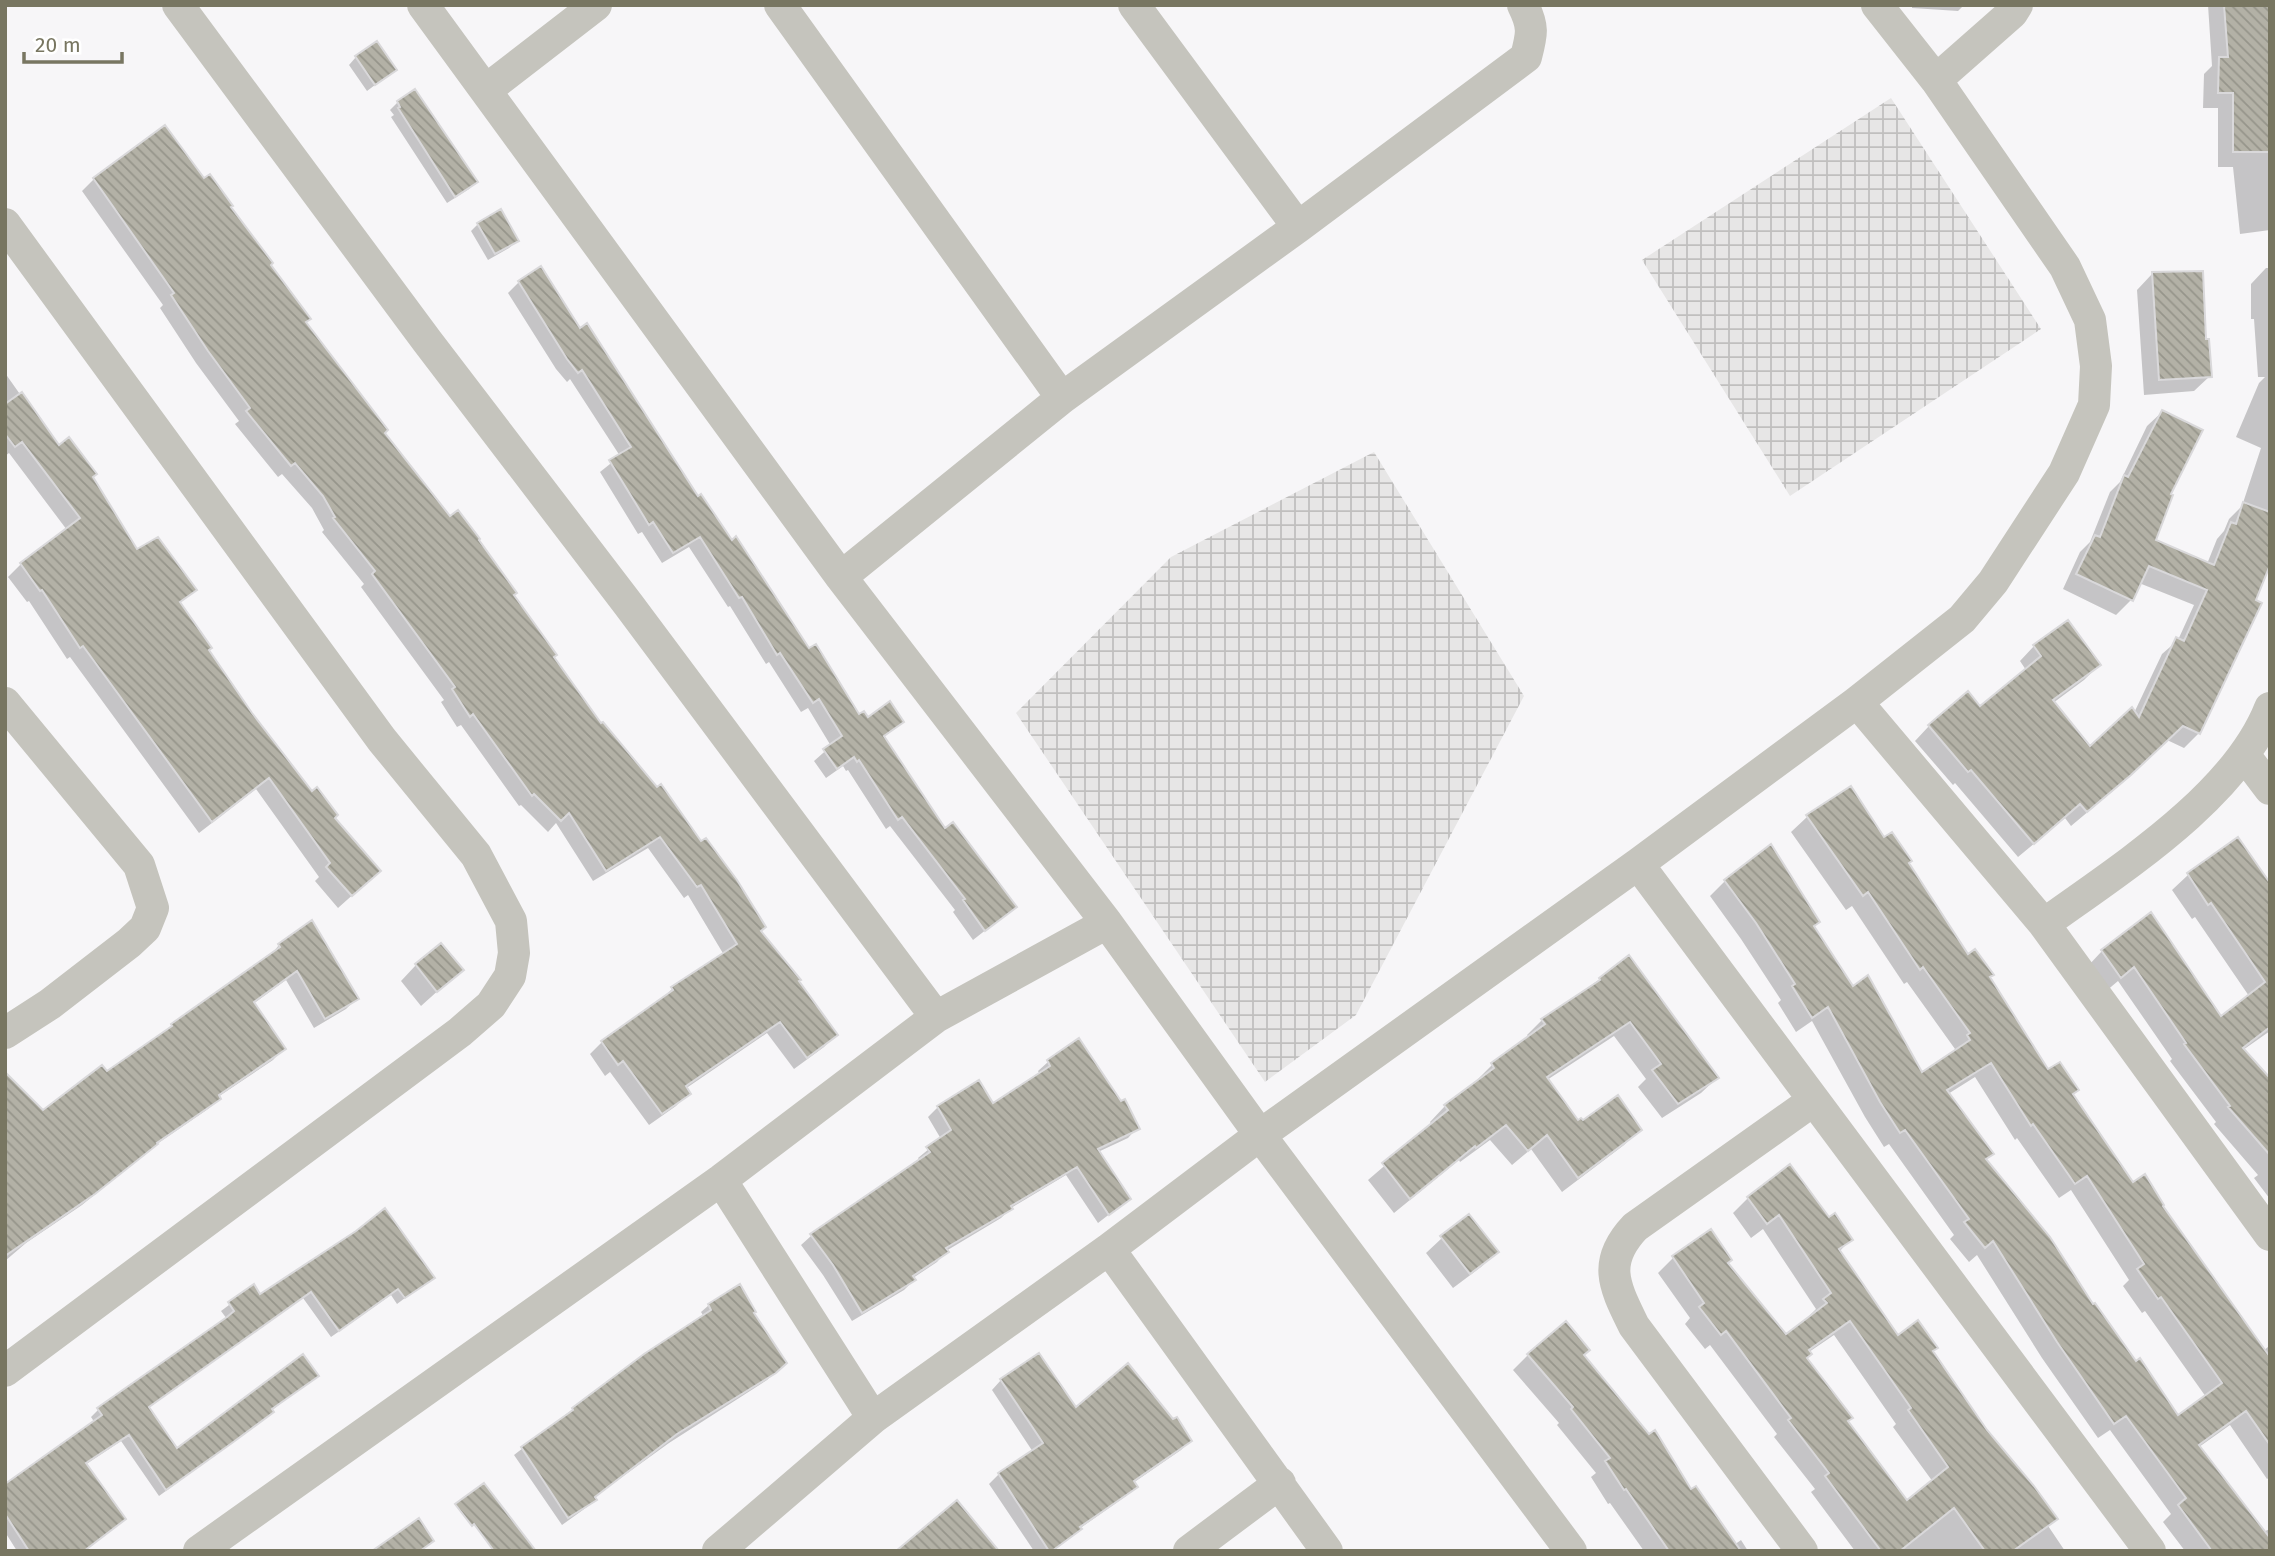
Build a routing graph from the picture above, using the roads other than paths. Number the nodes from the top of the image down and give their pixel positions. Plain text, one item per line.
1 (178, 5) edge
2 (423, 5) edge
3 (596, 5) edge
4 (780, 5) edge
5 (1134, 5) edge
6 (1523, 5) edge
7 (1877, 5) edge
8 (2017, 5) edge
9 (1936, 80) junction
10 (486, 90) junction
11 (5, 224) edge
12 (1298, 227) junction
13 (1062, 398) junction
14 (841, 577) junction
15 (1857, 702) junction
16 (5, 703) edge
17 (2270, 708) edge
18 (2245, 756) junction
19 (2270, 789) edge
20 (1638, 864) junction
21 (1107, 923) junction
22 (2044, 924) junction
23 (936, 1017) junction
24 (5, 1033) edge
25 (1814, 1100) junction
26 (1260, 1135) junction
27 (721, 1180) junction
28 (2270, 1235) edge
29 (1109, 1249) junction
30 (5, 1371) edge
31 (873, 1418) junction
32 (1280, 1483) junction
33 (199, 1551) edge
34 (718, 1551) edge
35 (1189, 1551) edge
36 (1327, 1551) edge
37 (1571, 1551) edge
38 (1802, 1551) edge
39 (2150, 1551) edge

1 - 23 street
2 - 10 street
3 - 10 street
4 - 13 street
5 - 12 street
6 - 12 street
7 - 9 street
8 - 9 street
9 - 15 street
10 - 14 street
11 - 30 street
12 - 13 street
13 - 14 street
14 - 21 street
15 - 20 street
15 - 22 street
16 - 24 street
17 - 18 street
18 - 19 street
18 - 22 street
20 - 25 street
20 - 26 street
21 - 23 street
21 - 26 street
22 - 28 street
23 - 27 street
25 - 38 street
25 - 39 street
26 - 29 street
26 - 37 street
27 - 31 street
27 - 33 street
29 - 31 street
29 - 32 street
31 - 34 street
32 - 35 street
32 - 36 street

